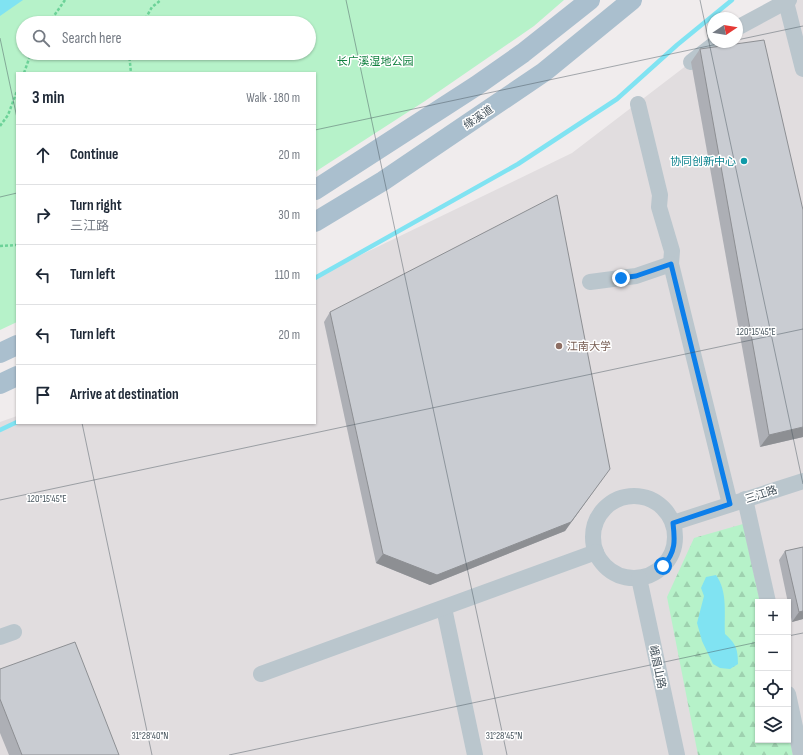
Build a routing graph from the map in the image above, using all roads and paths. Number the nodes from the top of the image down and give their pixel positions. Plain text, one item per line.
1 (65, 0) edge
2 (161, 0) edge
3 (590, 0) edge
4 (632, 0) edge
5 (787, 1) edge
6 (54, 16) edge
7 (147, 16) edge
8 (743, 25) edge
9 (709, 48) edge
10 (29, 60) edge
11 (130, 60) edge
12 (691, 62) dead end
13 (803, 69) edge
14 (24, 72) edge
15 (131, 72) edge
16 (16, 94) edge
17 (638, 104) dead end
18 (0, 126) edge
19 (316, 189) edge
20 (316, 221) edge
21 (16, 245) edge
22 (0, 246) edge
23 (671, 264) junction
24 (590, 282) dead end
25 (16, 345) edge
26 (0, 353) edge
27 (16, 376) edge
28 (0, 384) edge
29 (803, 481) edge
30 (746, 499) junction
31 (730, 504) junction
32 (673, 523) junction
33 (596, 552) junction
34 (639, 578) junction
35 (767, 599) edge
36 (444, 608) junction
37 (261, 674) dead end
38 (791, 707) edge
39 (475, 755) edge
40 (677, 755) edge
41 (801, 755) edge

1 - 6 path
2 - 7 path
3 - 19 main road
4 - 20 main road, 缘溪道
5 - 8 street
5 - 13 street
9 - 12 street
10 - 14 path
11 - 15 path
16 - 18 path
17 - 23 street
21 - 22 path
23 - 24 street
23 - 31 street
25 - 26 main road
27 - 28 main road
29 - 30 street, 三江路
30 - 31 street, 三江路
30 - 35 street
31 - 32 street, 三江路
32 - 33 street
32 - 34 street
33 - 34 street
33 - 36 street
34 - 40 street, 峨眉山路
36 - 37 street
36 - 39 street
38 - 41 street

